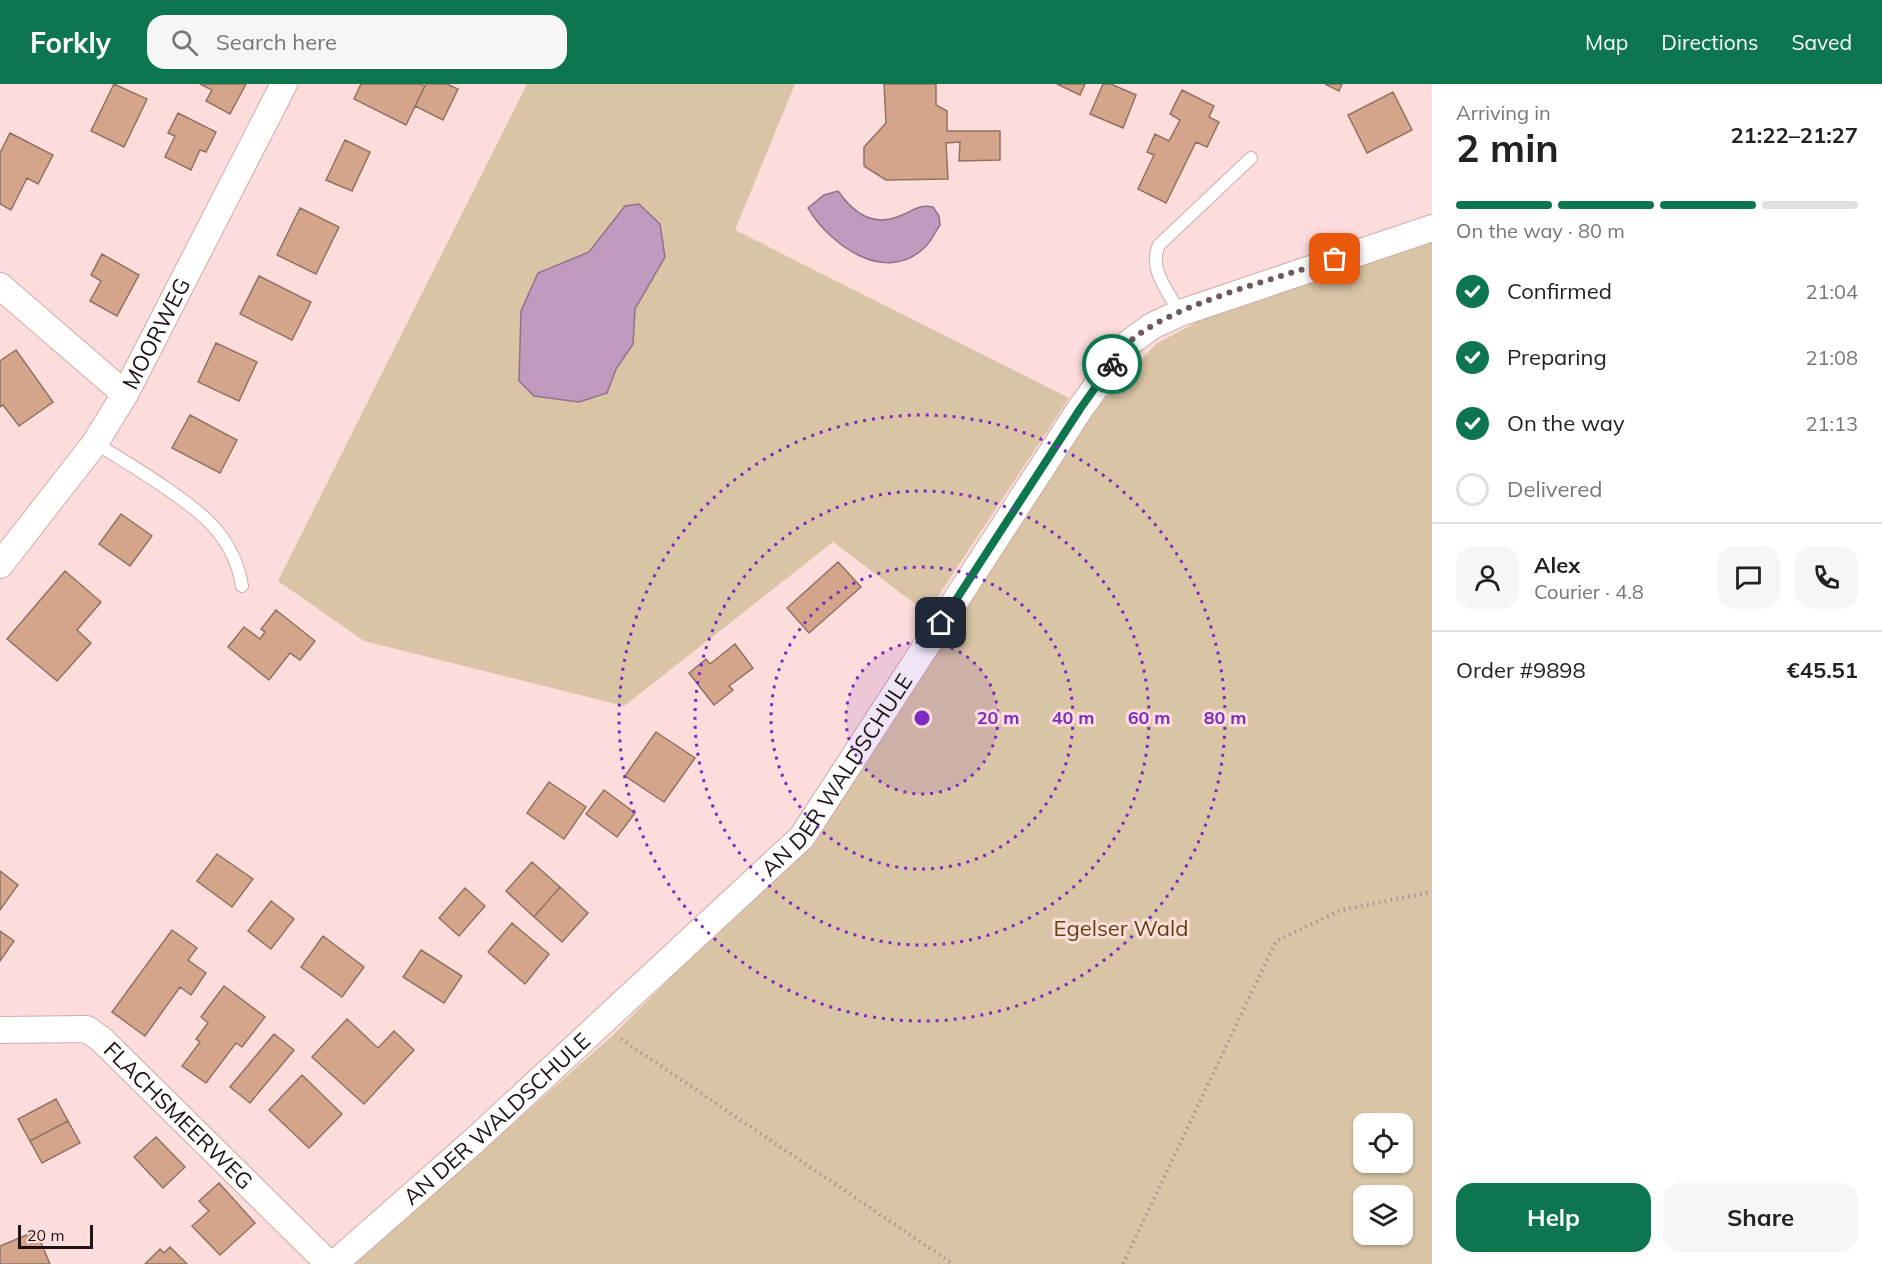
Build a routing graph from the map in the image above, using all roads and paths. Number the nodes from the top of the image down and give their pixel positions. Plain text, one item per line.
1 (284, 84) edge
2 (1251, 158) dead end
3 (1432, 228) edge
4 (4, 297) edge
5 (1180, 313) junction
6 (125, 393) junction
7 (95, 443) junction
8 (0, 565) edge
9 (242, 586) dead end
10 (1432, 892) edge
11 (600, 1025) junction
12 (0, 1030) edge
13 (329, 1264) edge
14 (334, 1264) edge
15 (953, 1264) edge
16 (1123, 1264) edge

1 - 6 street, MOORWEG
2 - 5 lane
3 - 5 street, AN DER WALDSCHULE
4 - 6 street
5 - 11 street, AN DER WALDSCHULE
6 - 7 street, MOORWEG
7 - 8 street, MOORWEG
7 - 9 lane
10 - 16 path
11 - 14 street, AN DER WALDSCHULE
11 - 15 path
12 - 13 street, FLACHSMEERWEG

